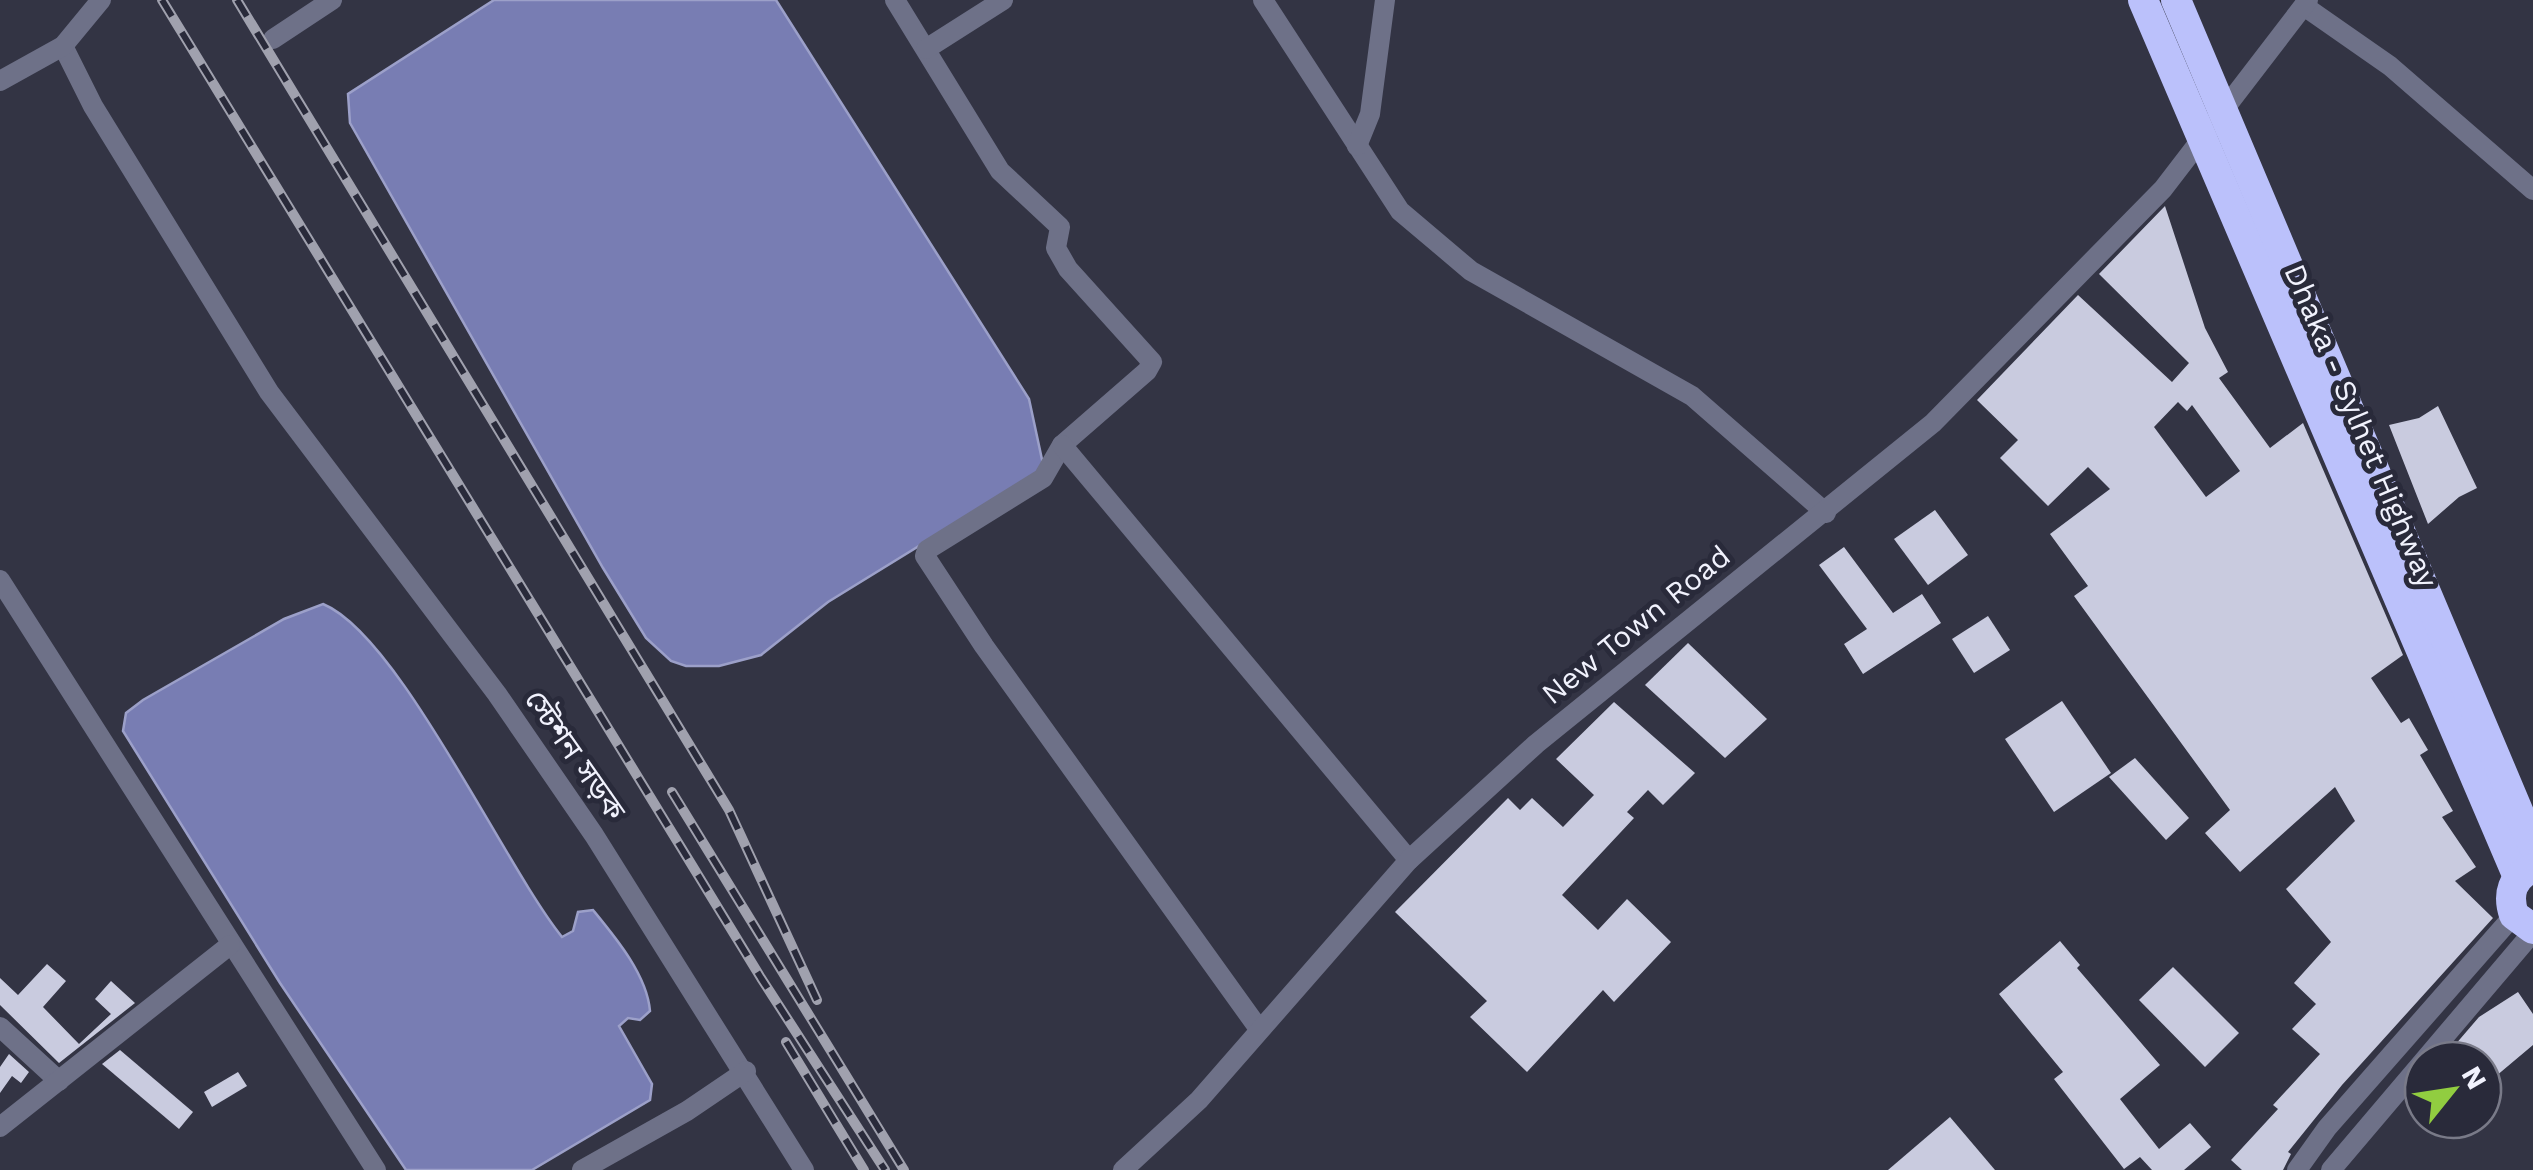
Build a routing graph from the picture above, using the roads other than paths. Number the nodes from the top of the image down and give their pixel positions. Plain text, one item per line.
1 (101, 0) edge
2 (332, 0) edge
3 (895, 0) edge
4 (1002, 0) edge
5 (1263, 0) edge
6 (1385, 0) edge
7 (2143, 0) edge
8 (2181, 3) edge
9 (2306, 3) edge
10 (273, 40) dead end
11 (62, 46) junction
12 (926, 49) junction
13 (0, 81) edge
14 (2222, 114) junction
15 (2201, 142) junction
16 (1358, 146) junction
17 (2533, 190) edge
18 (1062, 445) junction
19 (1826, 513) junction
20 (0, 580) edge
21 (2533, 846) edge
22 (1408, 860) junction
23 (2525, 873) edge
24 (2527, 925) edge
25 (230, 945) junction
26 (0, 1027) edge
27 (1259, 1029) junction
28 (746, 1071) junction
29 (59, 1081) junction
30 (0, 1128) edge
31 (376, 1170) edge
32 (582, 1170) edge
33 (804, 1170) edge
34 (1123, 1170) edge
35 (2297, 1170) edge
36 (2331, 1170) edge

1 - 11 street
2 - 10 street
3 - 12 street
4 - 12 street
5 - 16 street
6 - 16 street
7 - 15 highway, Dhaka - Sylhet Highway
8 - 14 highway, Dhaka - Sylhet Highway
9 - 14 street, New Town Road
9 - 17 street
11 - 13 street
11 - 28 street, স্টেশন সড়ক
12 - 18 street
14 - 15 street, New Town Road
14 - 21 highway, Dhaka - Sylhet Highway
15 - 19 street, New Town Road
15 - 23 highway, Dhaka - Sylhet Highway
16 - 19 street
18 - 22 street
18 - 27 street
19 - 22 street, New Town Road
20 - 25 street
22 - 27 street, New Town Road
23 - 24 highway
24 - 35 street
24 - 36 street
25 - 29 street
25 - 31 street
26 - 29 street
27 - 34 street, New Town Road
28 - 32 street
28 - 33 street, স্টেশন সড়ক
29 - 30 street

